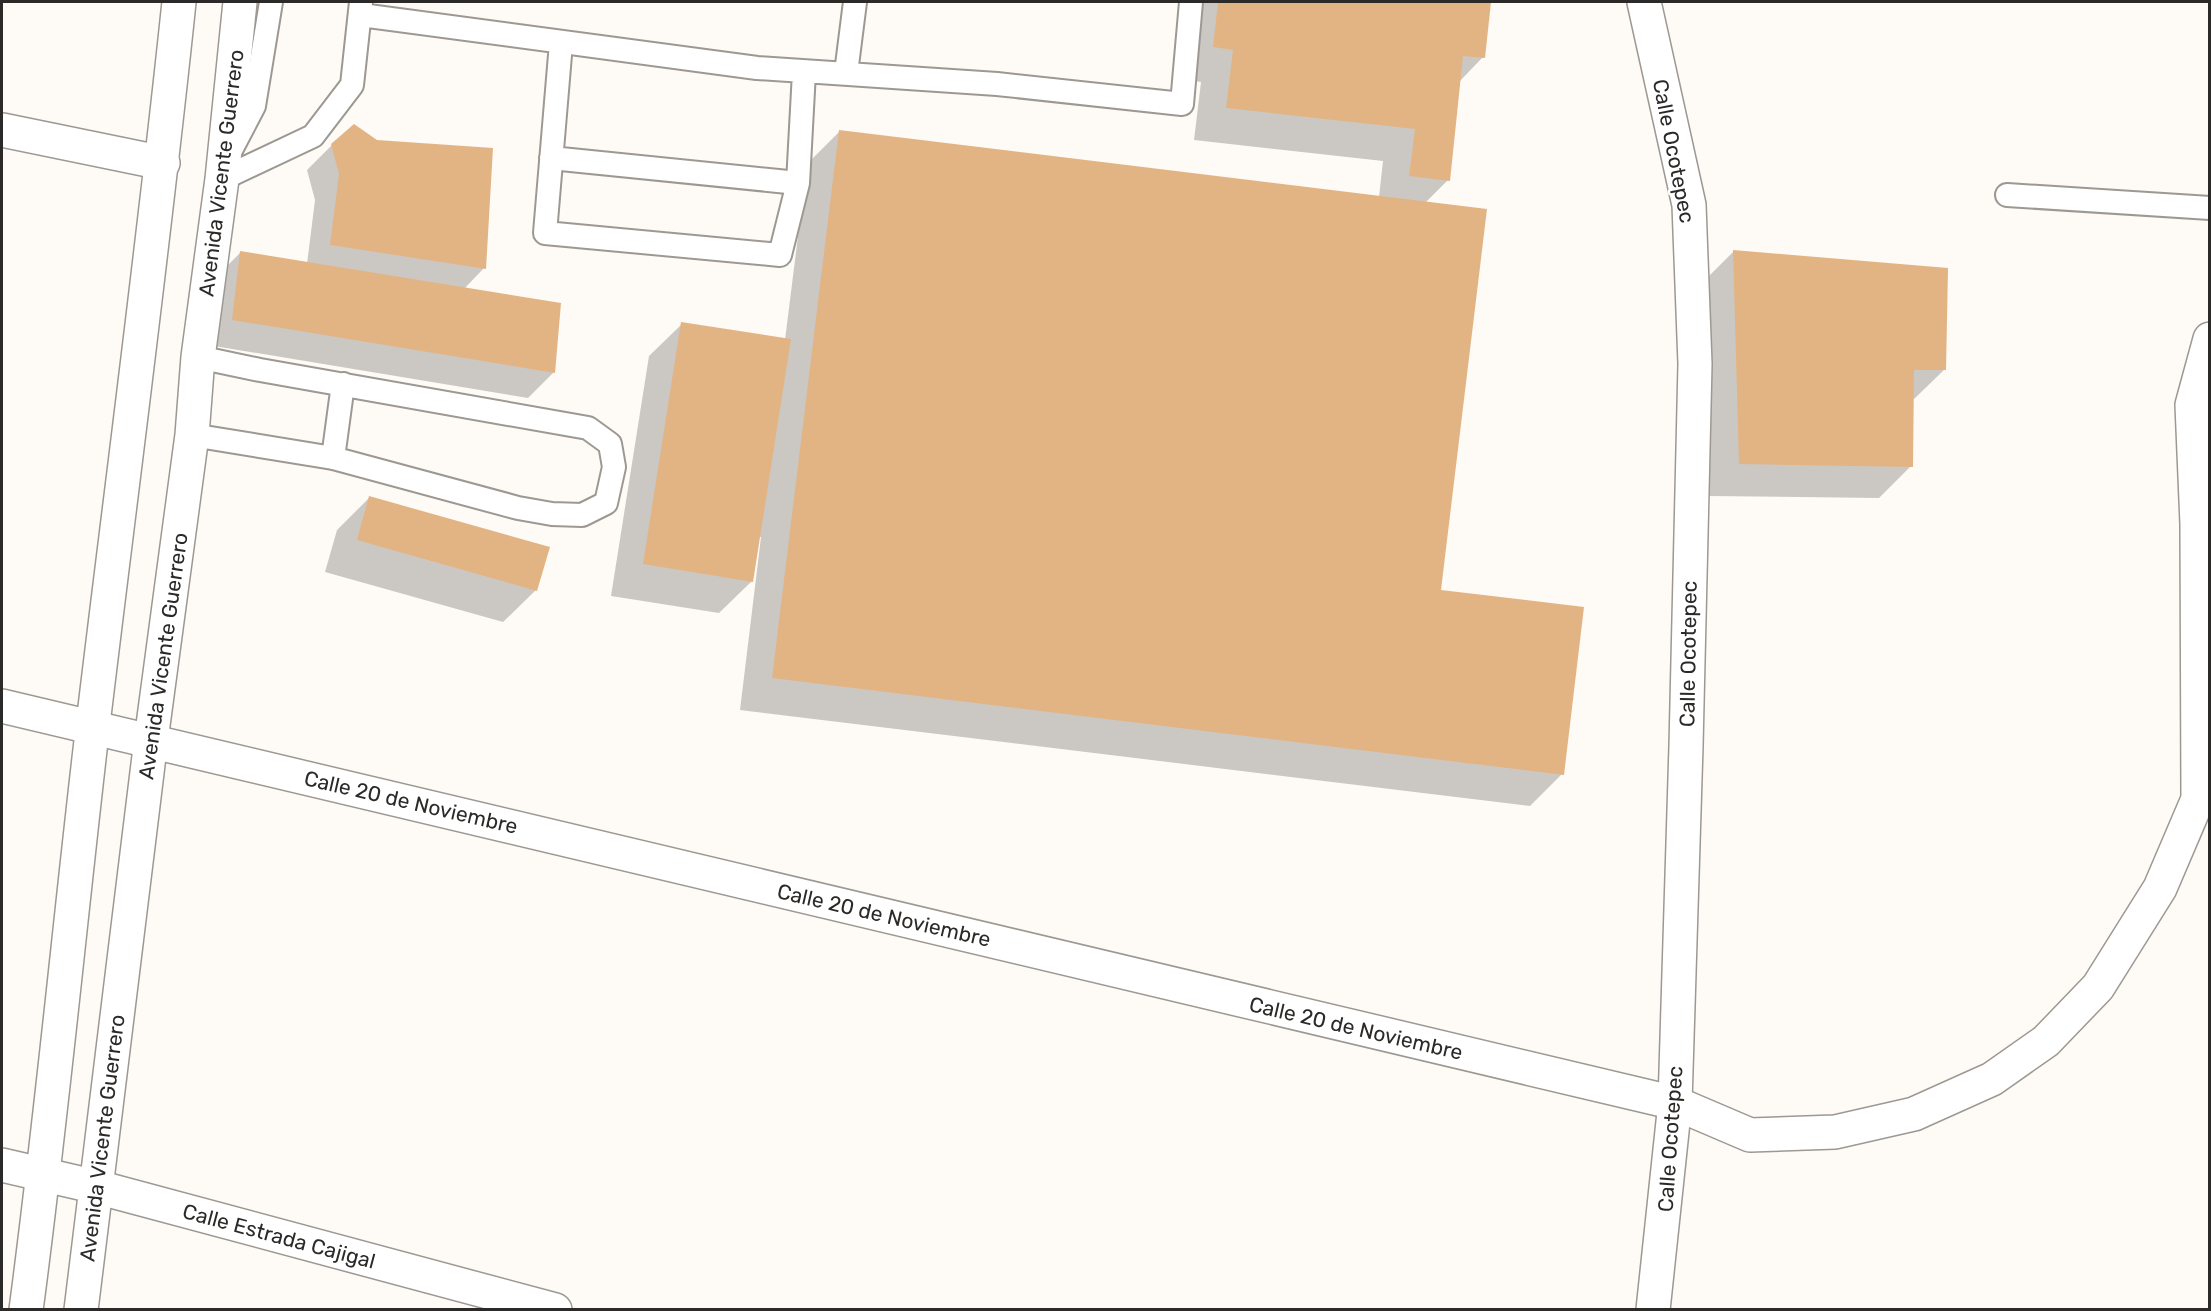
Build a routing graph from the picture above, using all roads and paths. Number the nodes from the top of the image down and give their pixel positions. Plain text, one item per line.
1 (179, 2) edge
2 (240, 2) edge
3 (271, 2) edge
4 (855, 2) edge
5 (1191, 2) edge
6 (1644, 2) edge
7 (361, 8) edge
8 (561, 43) junction
9 (804, 72) junction
10 (846, 73) junction
11 (2, 130) edge
12 (550, 158) junction
13 (163, 163) junction
14 (223, 171) junction
15 (798, 183) junction
16 (2007, 195) dead end
17 (2210, 208) edge
18 (2210, 339) edge
19 (198, 357) junction
20 (343, 384) junction
21 (192, 435) junction
22 (333, 458) junction
23 (2, 706) edge
24 (93, 727) junction
25 (151, 740) junction
26 (2204, 804) edge
27 (1675, 1103) junction
28 (2, 1165) edge
29 (44, 1175) junction
30 (97, 1187) junction
31 (26, 1310) edge
32 (81, 1310) edge
33 (555, 1310) edge
34 (1653, 1310) edge

1 - 13 street
2 - 14 street, Avenida Vicente Guerrero
3 - 14 lane
4 - 10 lane
5 - 10 lane
6 - 27 street, Calle Ocotepec
7 - 8 lane
7 - 14 lane
8 - 9 lane
8 - 12 lane
9 - 10 lane
9 - 15 lane
11 - 13 street
12 - 15 lane
12 - 15 lane
13 - 24 street
14 - 19 street, Avenida Vicente Guerrero
16 - 17 lane
18 - 26 street
19 - 20 lane
19 - 21 street, Avenida Vicente Guerrero
20 - 22 lane
20 - 22 lane
21 - 22 lane
21 - 25 street, Avenida Vicente Guerrero
23 - 24 street, Calle 20 de Noviembre
24 - 25 street, Calle 20 de Noviembre
24 - 29 street
25 - 27 street, Calle 20 de Noviembre
25 - 30 street, Avenida Vicente Guerrero
26 - 27 street, Calle 20 de Noviembre
27 - 34 street, Calle Ocotepec
28 - 29 street, Calle Estrada Cajigal
29 - 30 street, Calle Estrada Cajigal
29 - 31 street
30 - 32 street, Avenida Vicente Guerrero
30 - 33 street, Calle Estrada Cajigal

